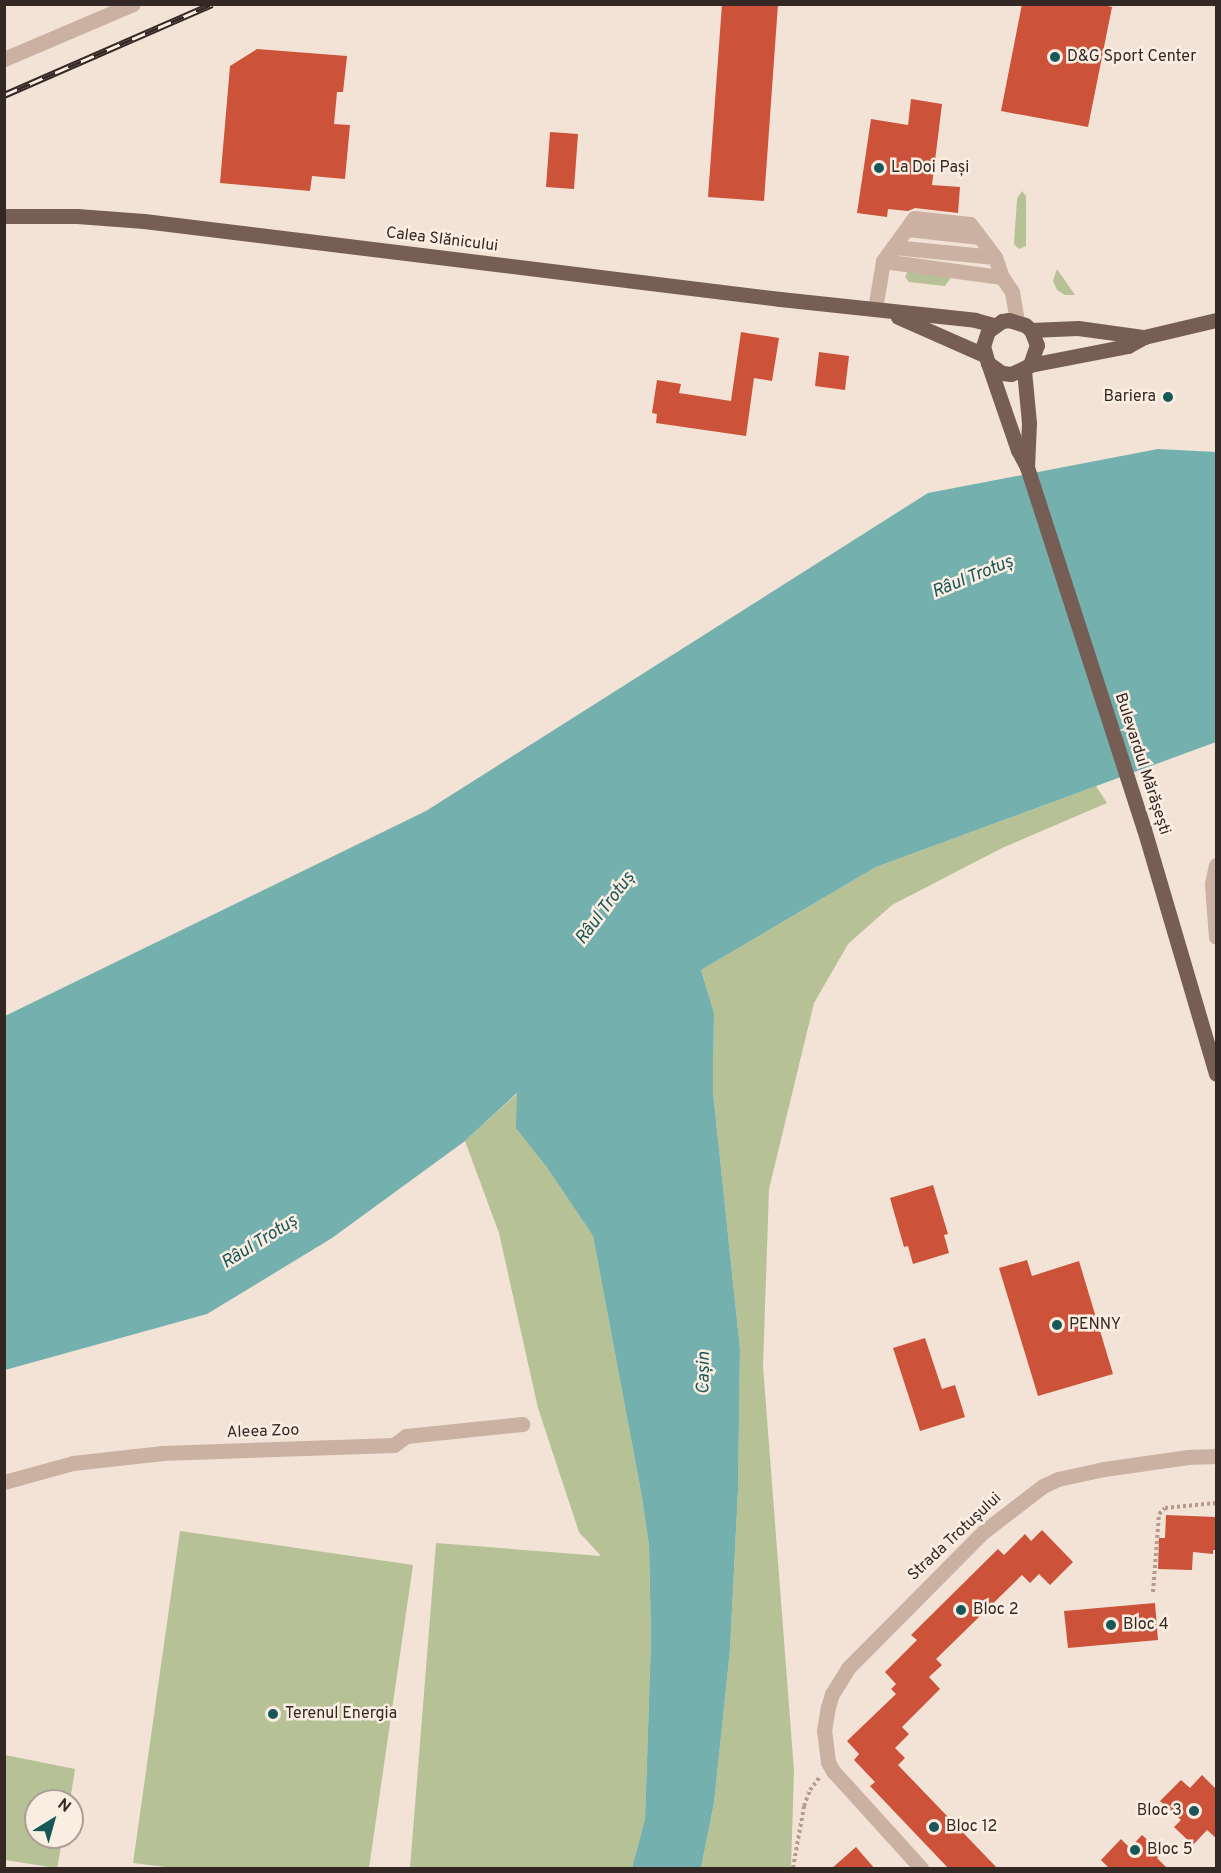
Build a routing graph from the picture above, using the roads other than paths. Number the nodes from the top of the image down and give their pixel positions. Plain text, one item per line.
1 (133, 4) edge
2 (4, 59) edge
3 (4, 216) edge
4 (900, 238) junction
5 (987, 248) junction
6 (883, 261) junction
7 (1002, 277) junction
8 (875, 309) junction
9 (1216, 320) edge
10 (1017, 321) junction
11 (994, 325) junction
12 (1031, 330) junction
13 (1144, 337) junction
14 (986, 359) junction
15 (1027, 367) junction
16 (1028, 470) junction
17 (1216, 866) edge
18 (1216, 937) edge
19 (1211, 1035) edge
20 (1216, 1074) edge
21 (522, 1424) dead end
22 (1216, 1456) edge
23 (4, 1482) edge
24 (921, 1869) edge

1 - 2 street
3 - 8 main road, Calea Slănicului
4 - 5 street
4 - 5 street
4 - 6 street
5 - 7 street
6 - 7 street
6 - 8 street
7 - 10 street
8 - 11 main road, Calea Slănicului
8 - 14 main road, Calea Slănicului
9 - 13 main road
10 - 11 main road
10 - 12 main road
11 - 14 main road
12 - 13 main road
12 - 15 main road
13 - 15 main road
14 - 15 main road
14 - 16 main road, Bulevardul Mărășești
15 - 16 main road, Bulevardul Mărășești
16 - 19 main road, Bulevardul Mărășești
17 - 18 street
19 - 20 main road, Bulevardul Mărășești
21 - 23 street, Aleea Zoo
22 - 24 street, Strada Trotușului

